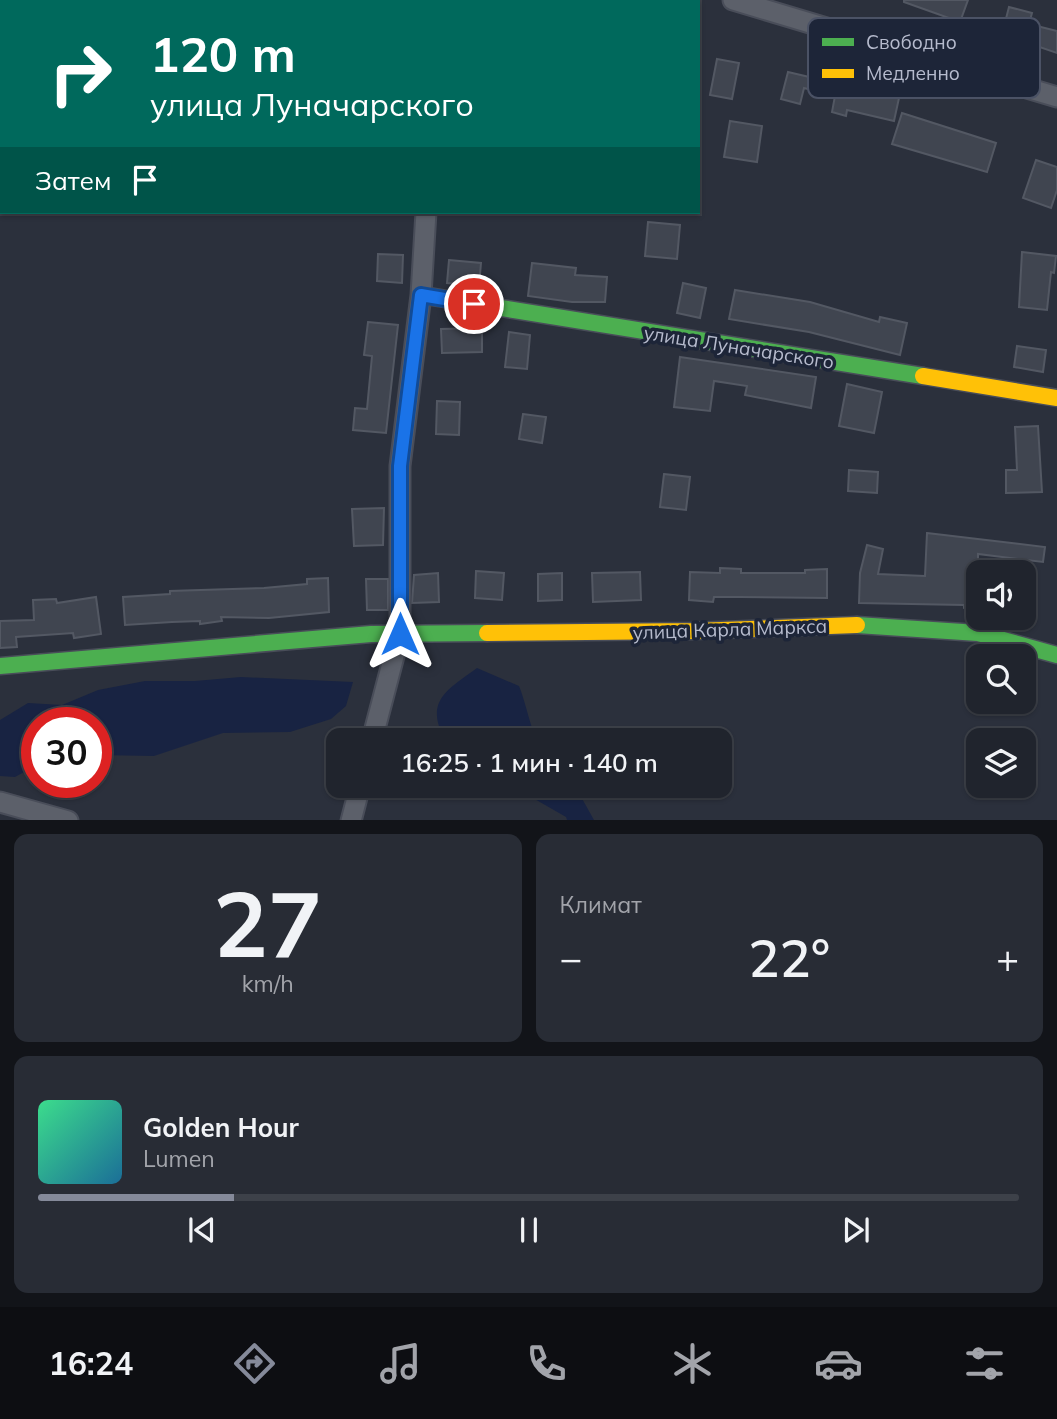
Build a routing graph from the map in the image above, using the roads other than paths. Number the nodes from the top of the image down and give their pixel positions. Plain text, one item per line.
1 (733, 0) edge
2 (808, 22) edge
3 (1040, 92) edge
4 (1057, 97) edge
5 (426, 214) edge
6 (421, 295) junction
7 (1057, 398) edge
8 (400, 634) junction
9 (1057, 655) edge
10 (0, 666) edge
11 (375, 728) edge
12 (357, 798) edge
13 (0, 802) edge
14 (64, 820) edge
15 (351, 820) edge

1 - 2 street
3 - 4 street
5 - 6 street
6 - 7 street, улица Луначарского
6 - 8 street
8 - 9 street, улица Карла Маркса
8 - 10 street, улица Карла Маркса
8 - 11 street
12 - 15 street
13 - 14 street

